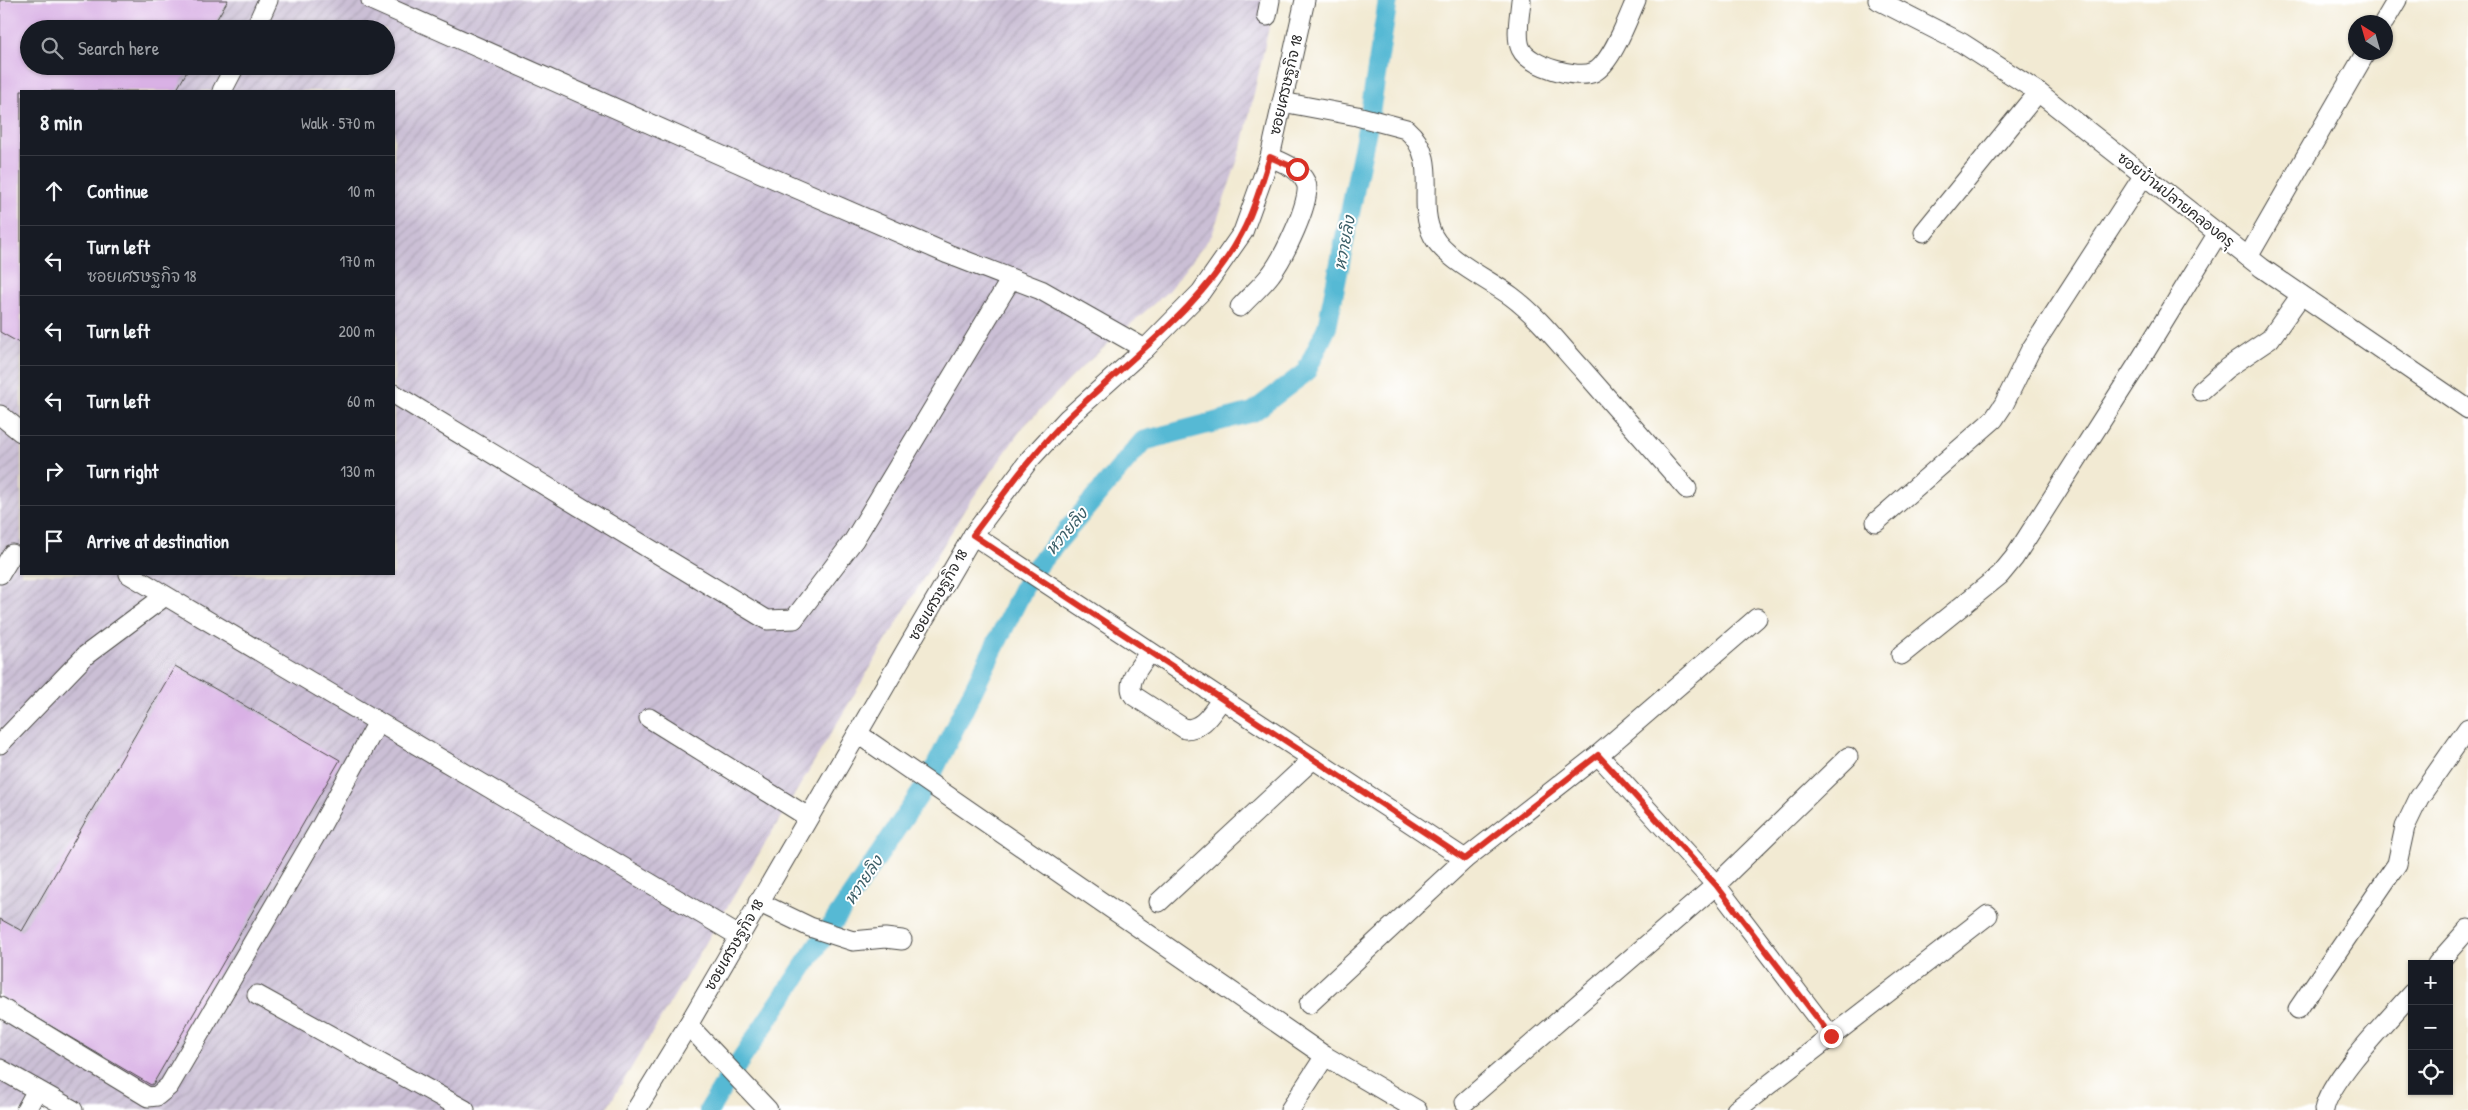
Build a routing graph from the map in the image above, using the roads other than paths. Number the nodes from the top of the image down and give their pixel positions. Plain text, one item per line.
1 (268, 0) edge
2 (371, 0) edge
3 (1305, 0) edge
4 (1521, 0) edge
5 (1636, 0) edge
6 (1878, 0) edge
7 (2397, 0) edge
8 (2388, 15) edge
9 (259, 20) edge
10 (2361, 60) edge
11 (230, 75) edge
12 (223, 90) edge
13 (2038, 92) junction
14 (1282, 102) junction
15 (1270, 157) junction
16 (2144, 175) junction
17 (1924, 232) dead end
18 (2218, 233) junction
19 (2248, 257) junction
20 (1011, 279) junction
21 (2301, 295) junction
22 (1240, 307) dead end
23 (1145, 349) junction
24 (2201, 391) dead end
25 (395, 395) edge
26 (2468, 408) edge
27 (0, 415) edge
28 (20, 431) edge
29 (1687, 489) dead end
30 (1876, 522) dead end
31 (973, 535) junction
32 (12, 554) dead end
33 (0, 574) edge
34 (131, 575) edge
35 (165, 596) junction
36 (1757, 618) dead end
37 (1150, 652) junction
38 (1902, 655) dead end
39 (1222, 699) junction
40 (648, 718) dead end
41 (378, 722) junction
42 (2468, 728) edge
43 (858, 734) junction
44 (0, 744) edge
45 (1598, 755) junction
46 (1848, 757) dead end
47 (1313, 759) junction
48 (808, 817) junction
49 (1465, 859) junction
50 (1716, 885) junction
51 (758, 902) junction
52 (1159, 902) dead end
53 (1988, 915) dead end
54 (2468, 929) edge
55 (739, 936) junction
56 (902, 940) dead end
57 (2441, 960) edge
58 (256, 995) dead end
59 (2408, 998) edge
60 (1310, 1004) dead end
61 (0, 1007) edge
62 (2298, 1010) dead end
63 (688, 1025) junction
64 (1831, 1036) junction
65 (1325, 1056) junction
66 (0, 1069) edge
67 (37, 1090) junction
68 (1465, 1102) dead end
69 (762, 1103) edge
70 (26, 1110) edge
71 (73, 1110) edge
72 (465, 1110) edge
73 (636, 1110) edge
74 (1290, 1110) edge
75 (1417, 1110) edge
76 (1736, 1110) edge
77 (2324, 1110) edge

1 - 9 street
2 - 20 street
3 - 14 street, ซอยเศรษฐกิจ 18
4 - 5 street
6 - 13 street, ซอยบ้านปลายคลองครุ
7 - 8 street
10 - 19 street
11 - 12 street
13 - 16 street, ซอยบ้านปลายคลองครุ
13 - 17 street
14 - 15 street, ซอยเศรษฐกิจ 18
14 - 29 street
15 - 22 street
15 - 23 street, ซอยเศรษฐกิจ 18
16 - 18 street, ซอยบ้านปลายคลองครุ
16 - 30 street
18 - 19 street, ซอยบ้านปลายคลองครุ
18 - 38 street
19 - 21 street, ซอยบ้านปลายคลองครุ
20 - 23 street
20 - 25 street
21 - 24 street
21 - 26 street, ซอยบ้านปลายคลองครุ
23 - 31 street, ซอยเศรษฐกิจ 18
27 - 28 street
31 - 37 street
31 - 43 street, ซอยเศรษฐกิจ 18
32 - 33 street
34 - 35 street
35 - 41 street
35 - 44 street
36 - 45 street
37 - 39 street
37 - 39 street
39 - 47 street
40 - 48 street
41 - 55 street
41 - 61 street
42 - 62 street
43 - 48 street, ซอยเศรษฐกิจ 18
43 - 65 street
45 - 49 street
45 - 50 street
46 - 50 street
47 - 49 street
47 - 52 street
48 - 51 street, ซอยเศรษฐกิจ 18
49 - 60 street
50 - 64 street
50 - 68 street
51 - 55 street, ซอยเศรษฐกิจ 18
51 - 56 street
53 - 64 street
54 - 57 street
55 - 63 street, ซอยเศรษฐกิจ 18
58 - 72 street
59 - 77 street
63 - 69 street
63 - 73 street, ซอยเศรษฐกิจ 18
64 - 76 street
65 - 74 street
65 - 75 street
66 - 67 street
67 - 70 street
67 - 71 street

